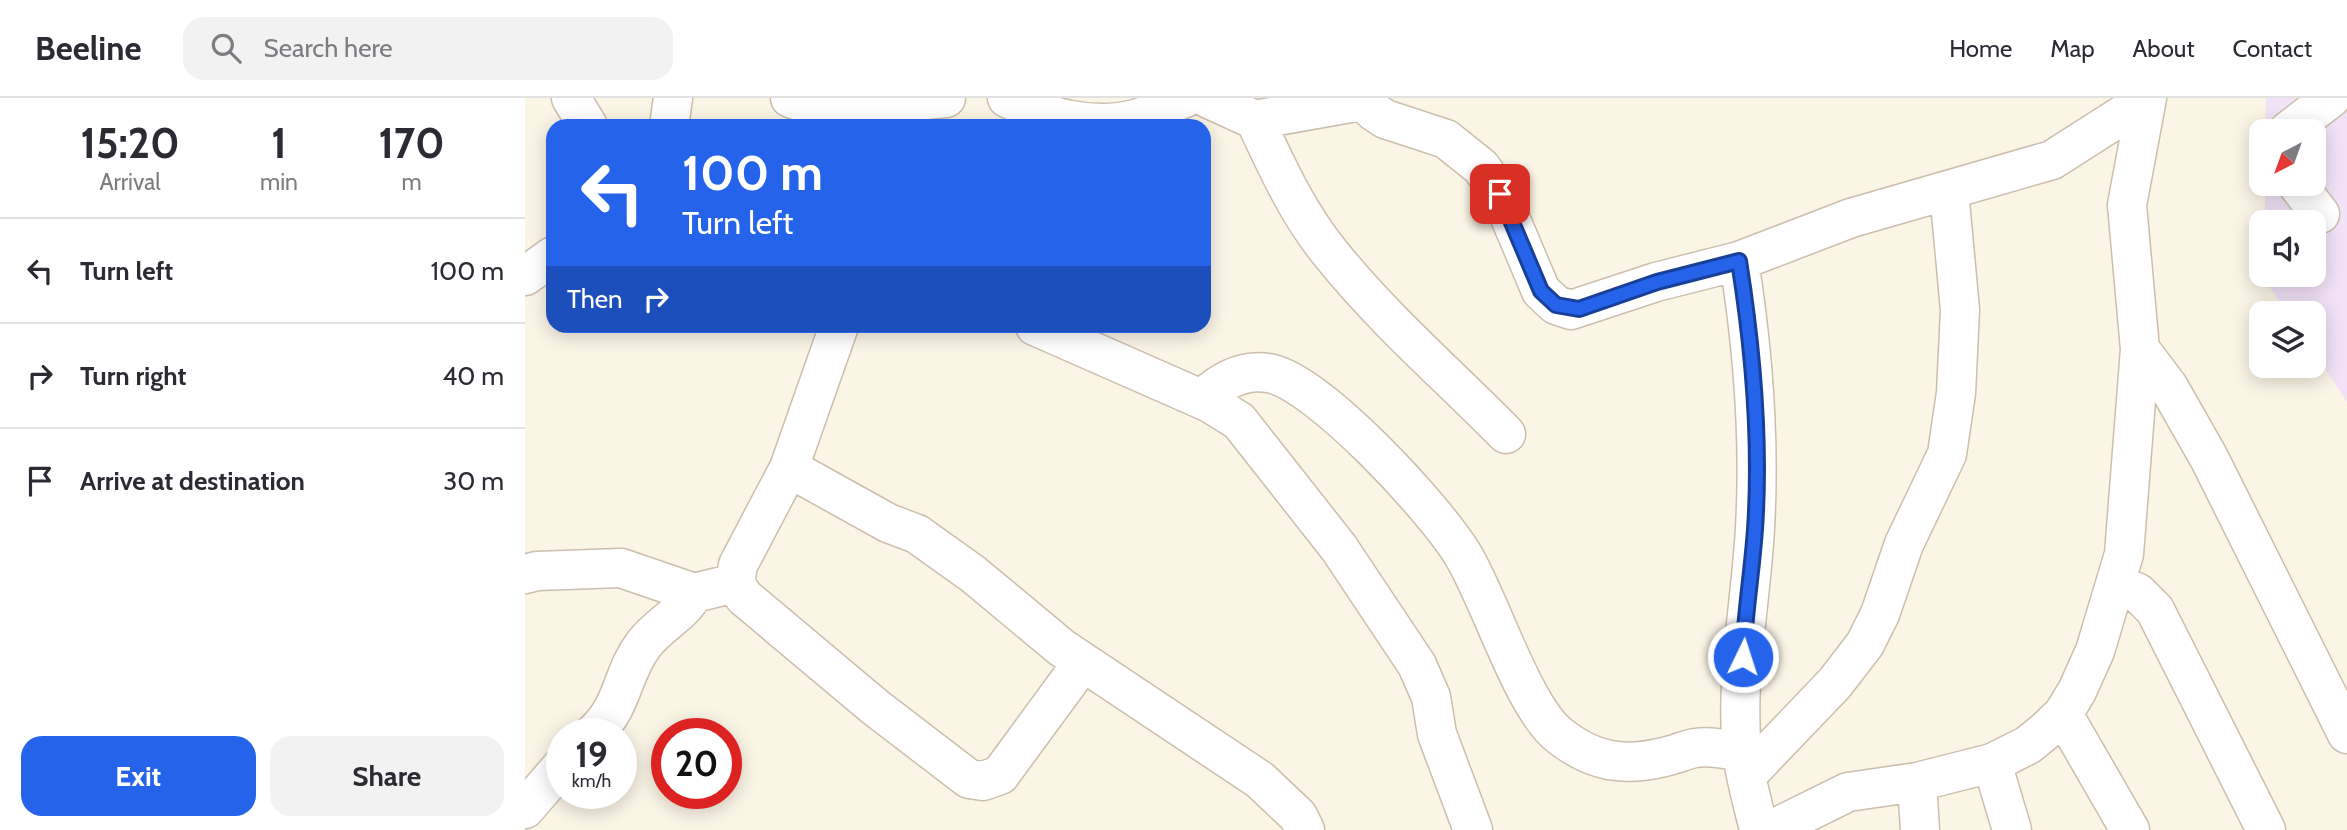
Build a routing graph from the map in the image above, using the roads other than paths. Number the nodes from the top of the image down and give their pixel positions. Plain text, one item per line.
1 (571, 98) edge
2 (673, 98) edge
3 (946, 98) edge
4 (1007, 98) edge
5 (1185, 98) edge
6 (1207, 98) edge
7 (2331, 98) edge
8 (1367, 99) edge
9 (2147, 99) edge
10 (815, 108) edge
11 (584, 119) edge
12 (670, 119) edge
13 (1063, 119) edge
14 (1137, 119) edge
15 (2304, 119) edge
16 (1255, 120) junction
17 (1949, 191) junction
18 (2306, 196) edge
19 (2317, 210) edge
20 (546, 261) edge
21 (1739, 261) junction
22 (525, 276) edge
23 (837, 333) edge
24 (1051, 333) edge
25 (2140, 348) junction
26 (1202, 399) junction
27 (1506, 434) dead end
28 (789, 468) junction
29 (525, 574) edge
30 (735, 583) junction
31 (2117, 583) junction
32 (694, 593) junction
33 (1083, 662) junction
34 (2063, 714) junction
35 (608, 718) edge
36 (2347, 734) edge
37 (1744, 763) junction
38 (1992, 763) junction
39 (1917, 782) junction
40 (546, 785) edge
41 (525, 809) edge
42 (1305, 830) edge
43 (1473, 830) edge
44 (1759, 830) edge
45 (1771, 830) edge
46 (1920, 830) edge
47 (2012, 830) edge
48 (2130, 830) edge
49 (2266, 830) edge

1 - 11 lane
2 - 12 lane
3 - 10 lane
4 - 13 lane
5 - 14 lane
6 - 16 lane
7 - 15 lane
8 - 16 lane
8 - 21 lane
9 - 17 lane
9 - 25 lane
16 - 27 lane
17 - 21 lane
17 - 37 lane
18 - 19 lane
20 - 22 lane
21 - 37 lane
23 - 28 lane
24 - 26 lane
25 - 31 lane
25 - 36 lane
26 - 37 lane
26 - 43 lane
28 - 30 lane
28 - 33 lane
29 - 32 lane
30 - 32 lane
30 - 33 lane
31 - 34 lane
31 - 49 lane
32 - 35 lane
33 - 42 lane
34 - 38 lane
34 - 48 lane
37 - 44 lane
38 - 39 lane
38 - 47 lane
39 - 45 lane
39 - 46 lane
40 - 41 lane

